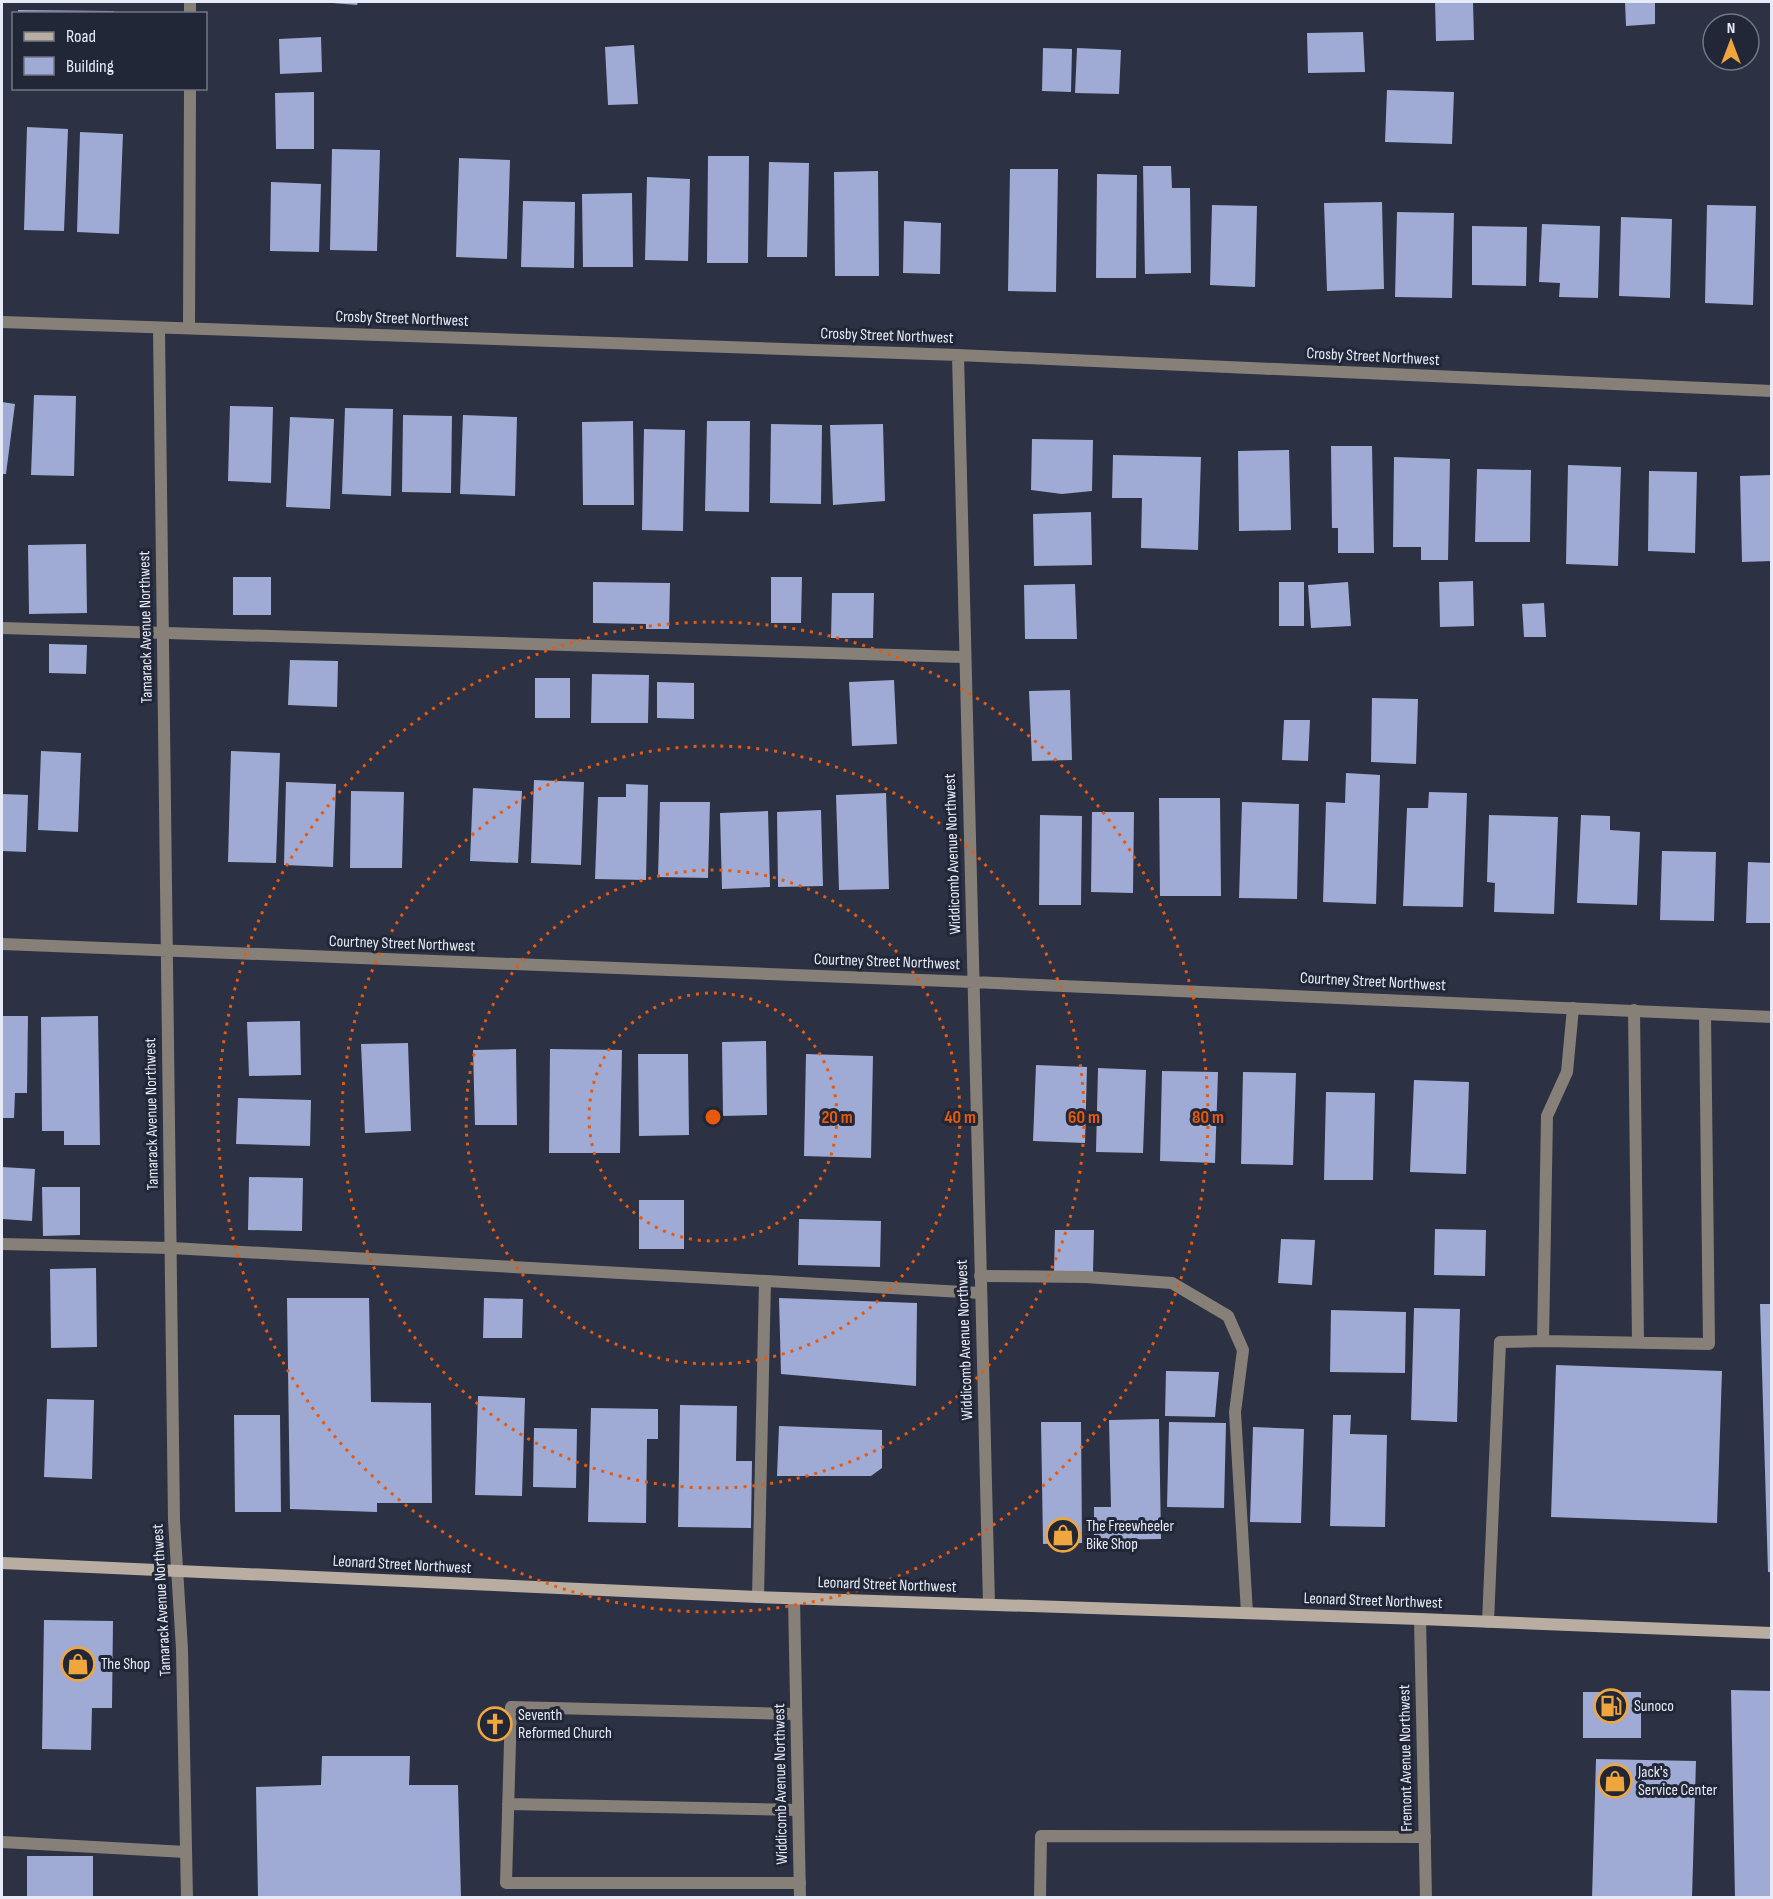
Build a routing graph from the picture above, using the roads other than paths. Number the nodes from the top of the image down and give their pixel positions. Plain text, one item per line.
1 (190, 90) edge
2 (2, 322) edge
3 (189, 328) junction
4 (159, 329) junction
5 (958, 356) junction
6 (1772, 391) edge
7 (2, 628) edge
8 (162, 634) junction
9 (963, 657) junction
10 (2, 944) edge
11 (166, 951) junction
12 (973, 982) junction
13 (1573, 1008) junction
14 (1634, 1011) junction
15 (1705, 1014) junction
16 (1772, 1017) edge
17 (2, 1244) edge
18 (172, 1248) junction
19 (980, 1276) junction
20 (765, 1281) junction
21 (981, 1293) junction
22 (1543, 1341) junction
23 (1638, 1342) junction
24 (2, 1563) edge
25 (178, 1571) junction
26 (758, 1598) junction
27 (794, 1599) junction
28 (989, 1604) junction
29 (1246, 1613) junction
30 (1420, 1619) junction
31 (1488, 1622) junction
32 (1772, 1634) edge
33 (796, 1714) junction
34 (508, 1804) junction
35 (798, 1810) junction
36 (1425, 1837) junction
37 (2, 1842) edge
38 (186, 1852) junction
39 (800, 1883) junction
40 (187, 1898) edge
41 (800, 1898) edge
42 (1040, 1898) edge
43 (1426, 1898) edge

1 - 3 street
2 - 4 street, Crosby Street Northwest
3 - 4 street, Crosby Street Northwest
3 - 5 street, Crosby Street Northwest
4 - 8 street, Tamarack Avenue Northwest
5 - 6 street, Crosby Street Northwest
5 - 9 street, Widdicomb Avenue Northwest
7 - 8 street
8 - 9 street
8 - 11 street, Tamarack Avenue Northwest
9 - 12 street, Widdicomb Avenue Northwest
10 - 11 street, Courtney Street Northwest
11 - 12 street, Courtney Street Northwest
11 - 18 street, Tamarack Avenue Northwest
12 - 13 street, Courtney Street Northwest
12 - 19 street, Widdicomb Avenue Northwest
13 - 14 street, Courtney Street Northwest
13 - 22 street
14 - 15 street, Courtney Street Northwest
14 - 23 street
15 - 16 street, Courtney Street Northwest
15 - 23 street
17 - 18 street
18 - 20 street
18 - 25 street, Tamarack Avenue Northwest
19 - 21 street, Widdicomb Avenue Northwest
19 - 29 street
20 - 21 street
20 - 26 street
21 - 28 street, Widdicomb Avenue Northwest
22 - 23 street
22 - 31 street
24 - 25 main road, Leonard Street Northwest
25 - 26 main road, Leonard Street Northwest
25 - 38 street, Tamarack Avenue Northwest
26 - 27 main road, Leonard Street Northwest
27 - 28 main road, Leonard Street Northwest
27 - 33 street, Widdicomb Avenue Northwest
28 - 29 main road, Leonard Street Northwest
29 - 30 main road, Leonard Street Northwest
30 - 31 main road, Leonard Street Northwest
30 - 36 street, Fremont Avenue Northwest
31 - 32 main road, Leonard Street Northwest
33 - 34 street
33 - 35 street, Widdicomb Avenue Northwest
34 - 35 street
34 - 39 street
35 - 39 street, Widdicomb Avenue Northwest
36 - 42 street
36 - 43 street, Fremont Avenue Northwest
37 - 38 street
38 - 40 street, Tamarack Avenue Northwest
39 - 41 street, Widdicomb Avenue Northwest

